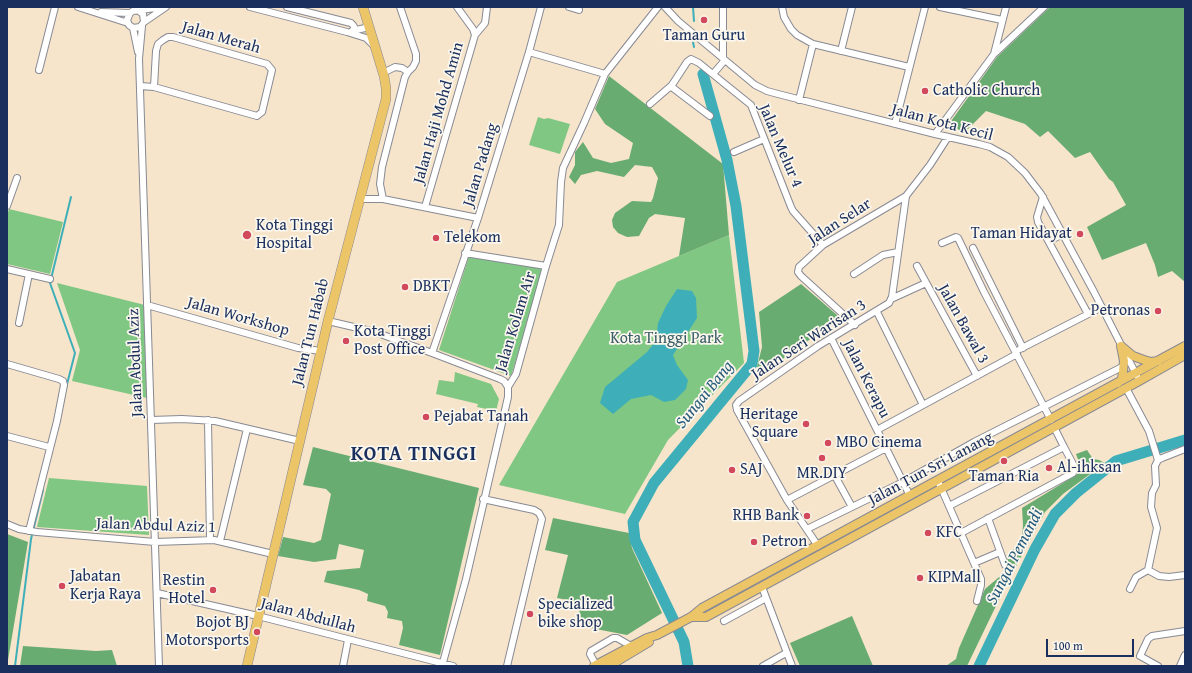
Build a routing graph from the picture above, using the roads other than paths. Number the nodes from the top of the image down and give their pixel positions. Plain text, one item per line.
1 (55, 7) edge
2 (78, 7) edge
3 (163, 7) edge
4 (167, 7) edge
5 (250, 7) edge
6 (287, 7) edge
7 (363, 7) edge
8 (400, 7) edge
9 (457, 7) edge
10 (487, 7) edge
11 (541, 7) edge
12 (569, 7) edge
13 (658, 7) edge
14 (666, 7) edge
15 (723, 7) edge
16 (782, 7) edge
17 (852, 7) edge
18 (925, 7) edge
19 (940, 7) edge
20 (1006, 7) edge
21 (1044, 7) edge
22 (578, 10) dead end
23 (94, 11) junction
24 (139, 11) junction
25 (130, 13) junction
26 (1002, 20) junction
27 (368, 22) junction
28 (143, 24) junction
29 (130, 26) junction
30 (356, 30) junction
31 (346, 32) junction
32 (475, 35) junction
33 (813, 44) junction
34 (841, 51) junction
35 (377, 52) junction
36 (529, 52) junction
37 (994, 54) junction
38 (139, 59) junction
39 (724, 59) junction
40 (909, 67) junction
41 (39, 70) dead end
42 (408, 72) junction
43 (383, 73) junction
44 (605, 74) junction
45 (713, 74) junction
46 (672, 85) junction
47 (140, 86) junction
48 (154, 87) junction
49 (799, 100) junction
50 (650, 104) dead end
51 (710, 116) dead end
52 (895, 124) junction
53 (935, 134) junction
54 (948, 137) junction
55 (764, 139) junction
56 (734, 152) dead end
57 (17, 178) dead end
58 (906, 196) junction
59 (1043, 197) junction
60 (360, 199) junction
61 (383, 199) junction
62 (7, 206) edge
63 (425, 207) junction
64 (478, 218) junction
65 (1063, 234) junction
66 (1049, 241) junction
67 (942, 243) dead end
68 (823, 245) junction
69 (973, 248) dead end
70 (898, 252) junction
71 (466, 253) junction
72 (546, 266) junction
73 (917, 266) dead end
74 (7, 269) edge
75 (29, 274) junction
76 (854, 274) dead end
77 (50, 279) dead end
78 (926, 283) junction
79 (891, 299) junction
80 (148, 305) junction
81 (1102, 307) junction
82 (877, 312) junction
83 (1088, 314) junction
84 (328, 321) junction
85 (19, 323) dead end
86 (855, 325) junction
87 (831, 338) junction
88 (1121, 346) junction
89 (1185, 346) edge
90 (1023, 348) junction
91 (321, 351) junction
92 (432, 353) junction
93 (1016, 353) junction
94 (1185, 354) edge
95 (1160, 360) junction
96 (7, 364) edge
97 (1124, 366) junction
98 (976, 376) junction
99 (1137, 377) junction
100 (1117, 384) junction
101 (508, 387) junction
102 (1126, 388) junction
103 (924, 405) junction
104 (1044, 405) junction
105 (151, 420) junction
106 (208, 420) junction
107 (1052, 424) junction
108 (247, 429) junction
109 (877, 430) junction
110 (7, 436) edge
111 (300, 441) junction
112 (1064, 446) junction
113 (49, 447) junction
114 (886, 448) junction
115 (1185, 449) edge
116 (1158, 458) junction
117 (835, 476) junction
118 (903, 482) junction
119 (940, 485) junction
120 (910, 496) junction
121 (484, 499) junction
122 (787, 500) junction
123 (949, 506) junction
124 (852, 507) junction
125 (988, 518) junction
126 (7, 524) edge
127 (807, 529) junction
128 (32, 531) junction
129 (960, 532) junction
130 (210, 540) junction
131 (220, 541) junction
132 (155, 542) junction
133 (818, 546) junction
134 (1000, 552) junction
135 (273, 554) junction
136 (974, 563) junction
137 (1005, 565) dead end
138 (1148, 570) junction
139 (1185, 575) edge
140 (762, 587) junction
141 (1130, 589) dead end
142 (157, 593) junction
143 (766, 598) junction
144 (977, 601) dead end
145 (258, 616) junction
146 (691, 617) junction
147 (724, 621) dead end
148 (1185, 631) edge
149 (657, 635) junction
150 (348, 640) junction
151 (631, 646) junction
152 (786, 653) junction
153 (249, 655) junction
154 (1185, 655) edge
155 (442, 665) edge
156 (595, 665) edge
157 (159, 666) edge
158 (247, 666) edge
159 (253, 666) edge
160 (343, 666) edge
161 (452, 666) edge
162 (508, 666) edge
163 (609, 666) edge
164 (763, 666) edge
165 (792, 666) edge
166 (1158, 666) edge
167 (1180, 666) edge

1 - 41 street
2 - 23 street
3 - 24 street
4 - 28 street
5 - 31 street
6 - 30 street
7 - 27 highway, Jalan Tun Habab
8 - 42 street
9 - 32 street, Jalan Haji Mohd Amin
10 - 32 street
11 - 36 street, Jalan Padang
12 - 22 street
13 - 44 street, Jalan Kolam Air
14 - 39 street, Jalan Kota Kecil
15 - 39 street
16 - 33 street
17 - 34 street
18 - 40 street
19 - 26 street
20 - 26 street
21 - 37 street
23 - 25 street
23 - 29 street
24 - 25 street
24 - 28 street
25 - 29 street
26 - 37 street
27 - 30 street
27 - 35 highway, Jalan Tun Habab
28 - 29 street
28 - 38 street
29 - 38 street
30 - 31 street
31 - 35 street
32 - 63 street, Jalan Haji Mohd Amin
33 - 34 street
33 - 49 street
34 - 40 street
35 - 43 highway, Jalan Tun Habab
36 - 44 street
36 - 64 street, Jalan Padang
37 - 53 street
38 - 47 street, Jalan Abdul Aziz
39 - 45 street
39 - 49 street, Jalan Kota Kecil
40 - 52 street
42 - 43 street
42 - 61 street
43 - 60 highway, Jalan Tun Habab
44 - 72 street, Jalan Kolam Air
45 - 46 street, Jalan Melur 4
45 - 55 street, Jalan Melur 4
46 - 50 street
46 - 51 street
47 - 48 street
47 - 80 street, Jalan Abdul Aziz
48 - 48 street, Jalan Merah
49 - 52 street, Jalan Kota Kecil
52 - 53 street, Jalan Kota Kecil
53 - 54 street, Jalan Kota Kecil
54 - 58 street, Jalan Selar
54 - 59 street, Jalan Kota Kecil
55 - 56 street
55 - 68 street, Jalan Melur 4
57 - 62 street
58 - 68 street, Jalan Selar
58 - 70 street
59 - 65 street, Jalan Kota Kecil
59 - 66 street
60 - 61 street
60 - 84 highway, Jalan Tun Habab
61 - 63 street
63 - 64 street
64 - 71 street, Jalan Padang
65 - 66 street
65 - 81 street, Jalan Kota Kecil
66 - 83 street
67 - 93 street
68 - 86 street, Jalan Selar
69 - 90 street
70 - 76 street
70 - 79 street
71 - 72 street
71 - 92 street, Jalan Padang
72 - 101 street, Jalan Kolam Air
73 - 78 street, Jalan Bawal 3
74 - 75 street
75 - 77 street
75 - 85 street
78 - 79 street, Jalan Seri Warisan 3
78 - 98 street, Jalan Bawal 3
79 - 82 street, Jalan Seri Warisan 3
80 - 91 street, Jalan Workshop
80 - 105 street, Jalan Abdul Aziz
81 - 83 street, Jalan Bawal 3
81 - 88 street, Jalan Kota Kecil
82 - 86 street, Jalan Seri Warisan 3
82 - 103 street
83 - 90 street, Jalan Bawal 3
84 - 91 highway, Jalan Tun Habab
84 - 92 street
86 - 87 street, Jalan Seri Warisan 3
87 - 109 street, Jalan Kerapu
87 - 122 street, Jalan Seri Warisan 3
88 - 95 main road
88 - 97 main road
88 - 99 street, Jalan Kota Kecil
89 - 95 main road, Jalan Tun Sri Lanang
90 - 93 street, Jalan Bawal 3
91 - 111 highway, Jalan Tun Habab
92 - 101 street
93 - 98 street, Jalan Bawal 3
93 - 104 street
94 - 99 main road, Jalan Tun Sri Lanang
95 - 99 main road, Jalan Tun Sri Lanang
96 - 113 street
97 - 100 main road
97 - 104 street
98 - 103 street
99 - 100 main road, Jalan Tun Sri Lanang
99 - 102 main road, Jalan Tun Sri Lanang
100 - 107 main road, Jalan Tun Sri Lanang
101 - 121 street, Jalan Kolam Air
102 - 107 main road, Jalan Tun Sri Lanang
102 - 116 street
103 - 109 street
104 - 107 street
104 - 118 street
105 - 106 street
105 - 132 street, Jalan Abdul Aziz
106 - 108 street
106 - 130 street
107 - 112 street
107 - 119 main road, Jalan Tun Sri Lanang
108 - 111 street
108 - 131 street
109 - 114 street, Jalan Kerapu
110 - 113 street
111 - 135 highway, Jalan Tun Habab
112 - 123 street
112 - 125 street
113 - 128 street
114 - 117 street
114 - 118 street, Jalan Kerapu
115 - 116 street
116 - 138 street
117 - 122 street
117 - 124 street
118 - 120 street, Jalan Kerapu
118 - 124 street
119 - 120 main road, Jalan Tun Sri Lanang
119 - 123 street
119 - 140 main road, Jalan Tun Sri Lanang
120 - 133 main road, Jalan Tun Sri Lanang
121 - 155 street, Jalan Kolam Air
121 - 162 street
122 - 127 street, Jalan Seri Warisan 3
123 - 129 street
124 - 127 street
125 - 129 street
125 - 134 street
126 - 128 street, Jalan Abdul Aziz 1
127 - 133 street, Jalan Seri Warisan 3
128 - 132 street, Jalan Abdul Aziz 1
129 - 136 street
130 - 131 street, Jalan Abdul Aziz 1
130 - 132 street, Jalan Abdul Aziz 1
131 - 135 street, Jalan Abdul Aziz 1
132 - 142 street, Jalan Abdul Aziz
133 - 146 main road, Jalan Tun Sri Lanang
134 - 136 street
134 - 137 street
135 - 145 highway, Jalan Tun Habab
136 - 144 street
138 - 139 street
138 - 141 street
140 - 143 street
140 - 146 main road, Jalan Tun Sri Lanang
142 - 145 street, Jalan Abdullah
142 - 157 street, Jalan Abdul Aziz
143 - 147 street
143 - 152 street
145 - 150 street, Jalan Abdullah
145 - 153 highway, Jalan Tun Habab
146 - 149 main road, Jalan Tun Sri Lanang
148 - 166 street
149 - 151 main road, Jalan Tun Sri Lanang
149 - 163 main road, Jalan Tun Sri Lanang
150 - 155 street, Jalan Abdullah
150 - 160 street
151 - 156 main road, Jalan Tun Sri Lanang
151 - 156 street
152 - 164 street
152 - 165 street
153 - 158 highway, Jalan Tun Habab
153 - 159 street
154 - 167 street
155 - 161 street, Jalan Abdullah

